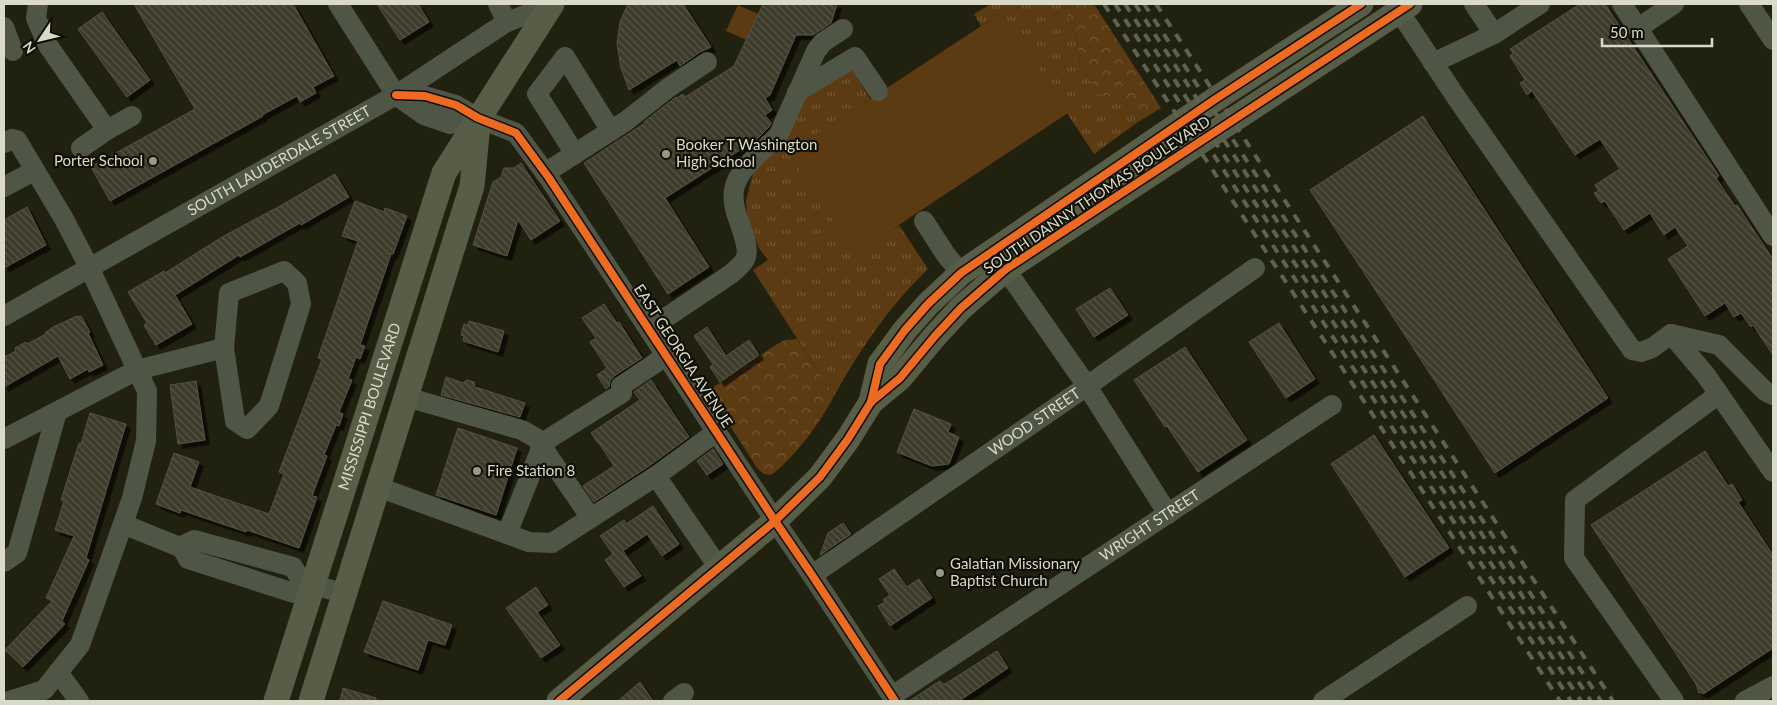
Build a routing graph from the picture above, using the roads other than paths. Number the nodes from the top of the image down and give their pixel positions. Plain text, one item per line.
1 (38, 4) edge
2 (338, 4) edge
3 (498, 4) edge
4 (552, 4) edge
5 (1361, 4) edge
6 (1474, 4) edge
7 (1540, 4) edge
8 (1622, 4) edge
9 (1674, 4) edge
10 (1749, 4) edge
11 (1404, 7) edge
12 (506, 22) junction
13 (4, 27) edge
14 (1638, 28) junction
15 (844, 29) dead end
16 (1494, 34) junction
17 (1773, 40) edge
18 (13, 51) dead end
19 (707, 62) dead end
20 (1433, 63) junction
21 (878, 91) dead end
22 (797, 92) junction
23 (396, 96) junction
24 (132, 116) dead end
25 (478, 118) junction
26 (107, 130) junction
27 (611, 131) junction
28 (4, 144) edge
29 (81, 148) dead end
30 (575, 154) junction
31 (34, 171) junction
32 (545, 173) junction
33 (4, 187) edge
34 (924, 222) dead end
35 (1773, 236) edge
36 (999, 260) junction
37 (88, 267) junction
38 (1255, 268) dead end
39 (961, 273) junction
40 (4, 316) edge
41 (649, 330) junction
42 (1671, 334) junction
43 (224, 348) junction
44 (666, 356) junction
45 (137, 370) junction
46 (1087, 386) junction
47 (1719, 394) junction
48 (1773, 395) edge
49 (406, 397) junction
50 (871, 402) junction
51 (1332, 405) dead end
52 (57, 412) junction
53 (716, 432) junction
54 (4, 439) edge
55 (358, 444) junction
56 (542, 446) junction
57 (388, 454) junction
58 (1773, 472) edge
59 (656, 476) junction
60 (378, 486) junction
61 (1168, 514) junction
62 (591, 518) junction
63 (775, 521) junction
64 (123, 524) junction
65 (506, 534) junction
66 (4, 562) edge
67 (719, 568) junction
68 (812, 575) junction
69 (308, 584) junction
70 (345, 593) junction
71 (1467, 606) dead end
72 (58, 672) junction
73 (1773, 686) edge
74 (893, 698) edge
75 (9, 701) edge
76 (79, 701) edge
77 (276, 701) edge
78 (311, 701) edge
79 (559, 701) edge
80 (1323, 701) edge
81 (1674, 701) edge
82 (1746, 701) edge

1 - 26 street
2 - 23 street
3 - 12 street
4 - 12 street, SOUTH LAUDERDALE STREET
4 - 25 main road, MISSISSIPPI BOULEVARD
5 - 36 main road, SOUTH DANNY THOMAS BOULEVARD
6 - 16 street
7 - 16 street
8 - 14 street
9 - 14 street
10 - 17 street
11 - 20 street
11 - 36 main road, SOUTH DANNY THOMAS BOULEVARD
12 - 23 street, SOUTH LAUDERDALE STREET
13 - 18 street
14 - 35 street
15 - 22 street
16 - 20 street
19 - 27 street
20 - 42 street
21 - 22 street
22 - 41 street
23 - 25 street
23 - 37 street, SOUTH LAUDERDALE STREET
24 - 26 street
25 - 32 street, EAST GEORGIA AVENUE
25 - 49 main road, MISSISSIPPI BOULEVARD
25 - 55 main road, MISSISSIPPI BOULEVARD
26 - 29 street
27 - 30 street
27 - 30 street
28 - 31 street
30 - 32 street
31 - 33 street
31 - 37 street
32 - 41 street, EAST GEORGIA AVENUE
34 - 39 street
36 - 39 main road, SOUTH DANNY THOMAS BOULEVARD
36 - 46 street
36 - 50 main road, SOUTH DANNY THOMAS BOULEVARD
37 - 40 street, SOUTH LAUDERDALE STREET
37 - 45 street
38 - 46 street, WOOD STREET
39 - 50 main road, SOUTH DANNY THOMAS BOULEVARD
41 - 44 street, EAST GEORGIA AVENUE
42 - 47 street
42 - 48 street
43 - 43 street
43 - 45 street
44 - 53 street, EAST GEORGIA AVENUE
44 - 56 street
45 - 52 street
45 - 64 street
46 - 61 street
46 - 68 street, WOOD STREET
47 - 58 street
47 - 81 street
49 - 56 street
49 - 57 main road, MISSISSIPPI BOULEVARD
50 - 63 main road, SOUTH DANNY THOMAS BOULEVARD
51 - 61 street, WRIGHT STREET
52 - 54 street
52 - 66 street
53 - 59 street
53 - 63 street, EAST GEORGIA AVENUE
55 - 57 main road
55 - 69 main road, MISSISSIPPI BOULEVARD
56 - 62 street
56 - 65 street
57 - 60 main road, MISSISSIPPI BOULEVARD
59 - 62 street
59 - 67 street
60 - 65 street
60 - 70 main road, MISSISSIPPI BOULEVARD
61 - 74 street, WRIGHT STREET
62 - 65 street
63 - 67 main road, SOUTH DANNY THOMAS BOULEVARD
63 - 68 street, EAST GEORGIA AVENUE
64 - 69 street
64 - 72 street
67 - 79 main road, SOUTH DANNY THOMAS BOULEVARD
68 - 74 street, EAST GEORGIA AVENUE
69 - 70 street
69 - 77 main road, MISSISSIPPI BOULEVARD
70 - 78 main road, MISSISSIPPI BOULEVARD
71 - 80 street
72 - 75 street
72 - 76 street
73 - 82 street

